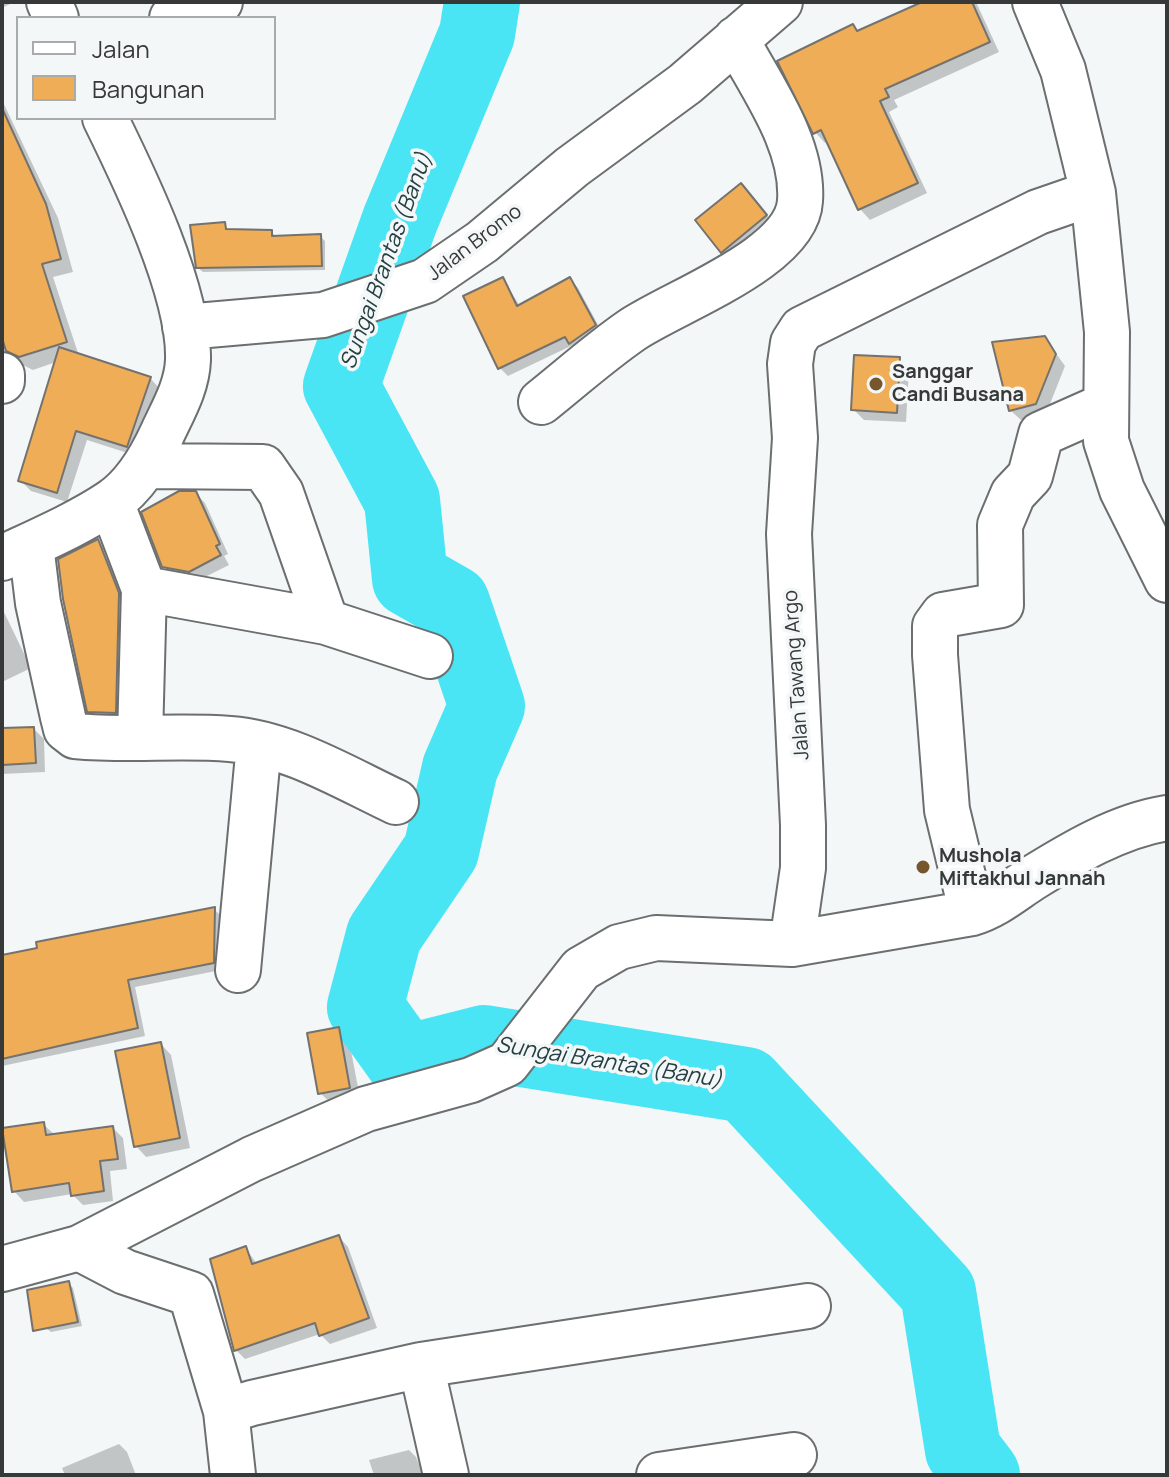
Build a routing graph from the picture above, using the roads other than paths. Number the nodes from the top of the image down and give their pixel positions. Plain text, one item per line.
1 (220, 2) edge
2 (780, 2) edge
3 (1035, 2) edge
4 (178, 16) edge
5 (736, 39) junction
6 (106, 120) edge
7 (1093, 193) junction
8 (185, 327) junction
9 (2, 375) edge
10 (2, 381) edge
11 (541, 402) dead end
12 (1104, 406) junction
13 (146, 466) junction
14 (111, 502) junction
15 (16, 551) edge
16 (1167, 580) edge
17 (144, 589) junction
18 (326, 622) junction
19 (430, 656) dead end
20 (140, 738) junction
21 (259, 744) junction
22 (396, 802) dead end
23 (1167, 818) edge
24 (972, 913) junction
25 (792, 944) junction
26 (238, 970) dead end
27 (79, 1248) junction
28 (2, 1269) edge
29 (808, 1306) dead end
30 (421, 1365) junction
31 (226, 1411) junction
32 (794, 1455) dead end
33 (233, 1475) edge
34 (446, 1475) edge
35 (659, 1475) edge

1 - 4 street
2 - 5 street, Jalan Bromo
3 - 7 street
5 - 8 street, Jalan Bromo
5 - 11 street
6 - 8 street
7 - 12 street
7 - 25 street, Jalan Tawang Argo
8 - 13 street
9 - 10 street
12 - 16 street
12 - 24 street
13 - 14 street
13 - 18 street
14 - 15 street
14 - 17 street
15 - 20 street
17 - 18 street
17 - 20 street
18 - 19 street
20 - 21 street
21 - 22 street
21 - 26 street
23 - 24 street
24 - 25 street
25 - 27 street
27 - 28 street
27 - 31 street
29 - 30 street
30 - 31 street
30 - 34 street
31 - 33 street
32 - 35 street

